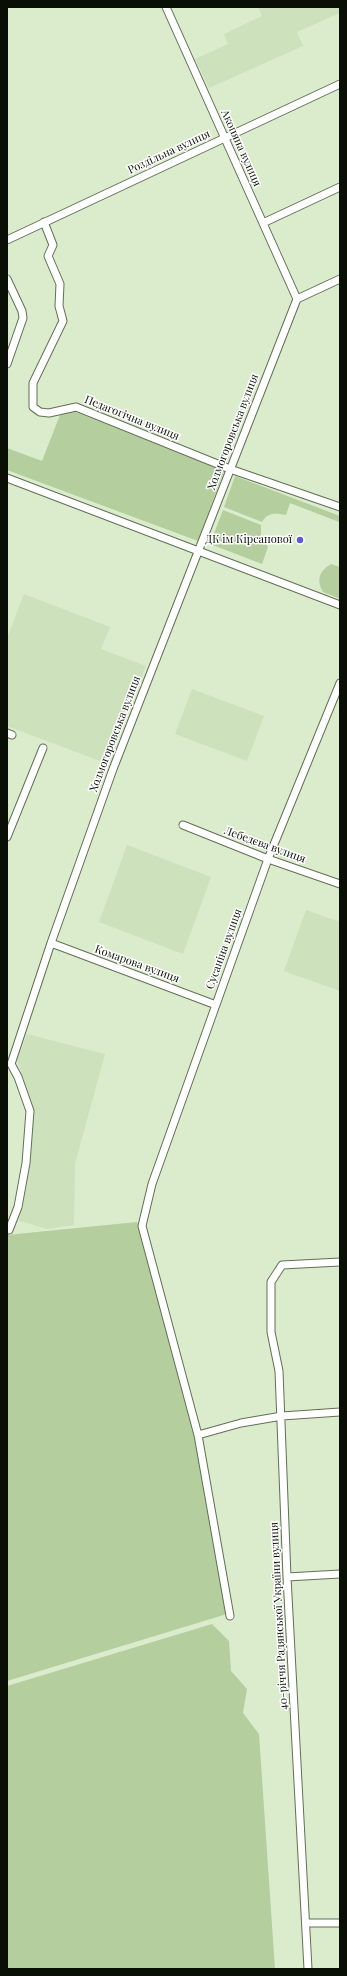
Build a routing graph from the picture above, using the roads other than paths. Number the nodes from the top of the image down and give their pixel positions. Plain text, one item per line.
1 (166, 7) edge
2 (340, 84) edge
3 (225, 138) junction
4 (340, 187) edge
5 (44, 222) junction
6 (263, 223) junction
7 (7, 240) edge
8 (7, 279) edge
9 (340, 279) edge
10 (297, 299) junction
11 (7, 364) edge
12 (230, 469) junction
13 (7, 478) edge
14 (340, 507) edge
15 (199, 551) junction
16 (340, 605) edge
17 (340, 683) edge
18 (43, 748) dead end
19 (183, 826) dead end
20 (7, 837) edge
21 (268, 859) junction
22 (340, 884) edge
23 (51, 943) junction
24 (216, 1004) junction
25 (9, 1065) edge
26 (10, 1230) dead end
27 (340, 1262) edge
28 (340, 1412) edge
29 (282, 1416) junction
30 (198, 1435) junction
31 (340, 1574) edge
32 (287, 1577) junction
33 (230, 1616) dead end
34 (307, 1923) junction
35 (340, 1923) edge
36 (308, 1969) edge

1 - 3 street, Акопяна вулиця
2 - 3 street, Роздільна вулиця
3 - 5 street, Роздільна вулиця
3 - 6 street, Акопяна вулиця
4 - 6 street
5 - 7 street, Роздільна вулиця
5 - 12 street, Педагогічна вулиця
6 - 10 street, Акопяна вулиця
8 - 11 street
9 - 10 street
10 - 12 street, Холмогоровська вулиця
12 - 14 street, Педагогічна вулиця
12 - 15 street, Холмогоровська вулиця
13 - 15 street
15 - 16 street
15 - 23 street, Холмогоровська вулиця
17 - 21 street, Сусаніна вулиця
18 - 20 street
19 - 21 street, Лебедєва вулиця
21 - 22 street, Лебедєва вулиця
21 - 24 street, Сусаніна вулиця
23 - 24 street, Комарова вулиця
23 - 25 street, Холмогоровська вулиця
24 - 30 street, Сусаніна вулиця
25 - 26 street, Холмогоровська вулиця
27 - 29 street, 40-річчя Радянської України вулиця
28 - 29 street
29 - 30 street
29 - 32 street, 40-річчя Радянської України вулиця
30 - 33 street
31 - 32 street
32 - 34 street, 40-річчя Радянської України вулиця
34 - 35 street
34 - 36 street, 40-річчя Радянської України вулиця

